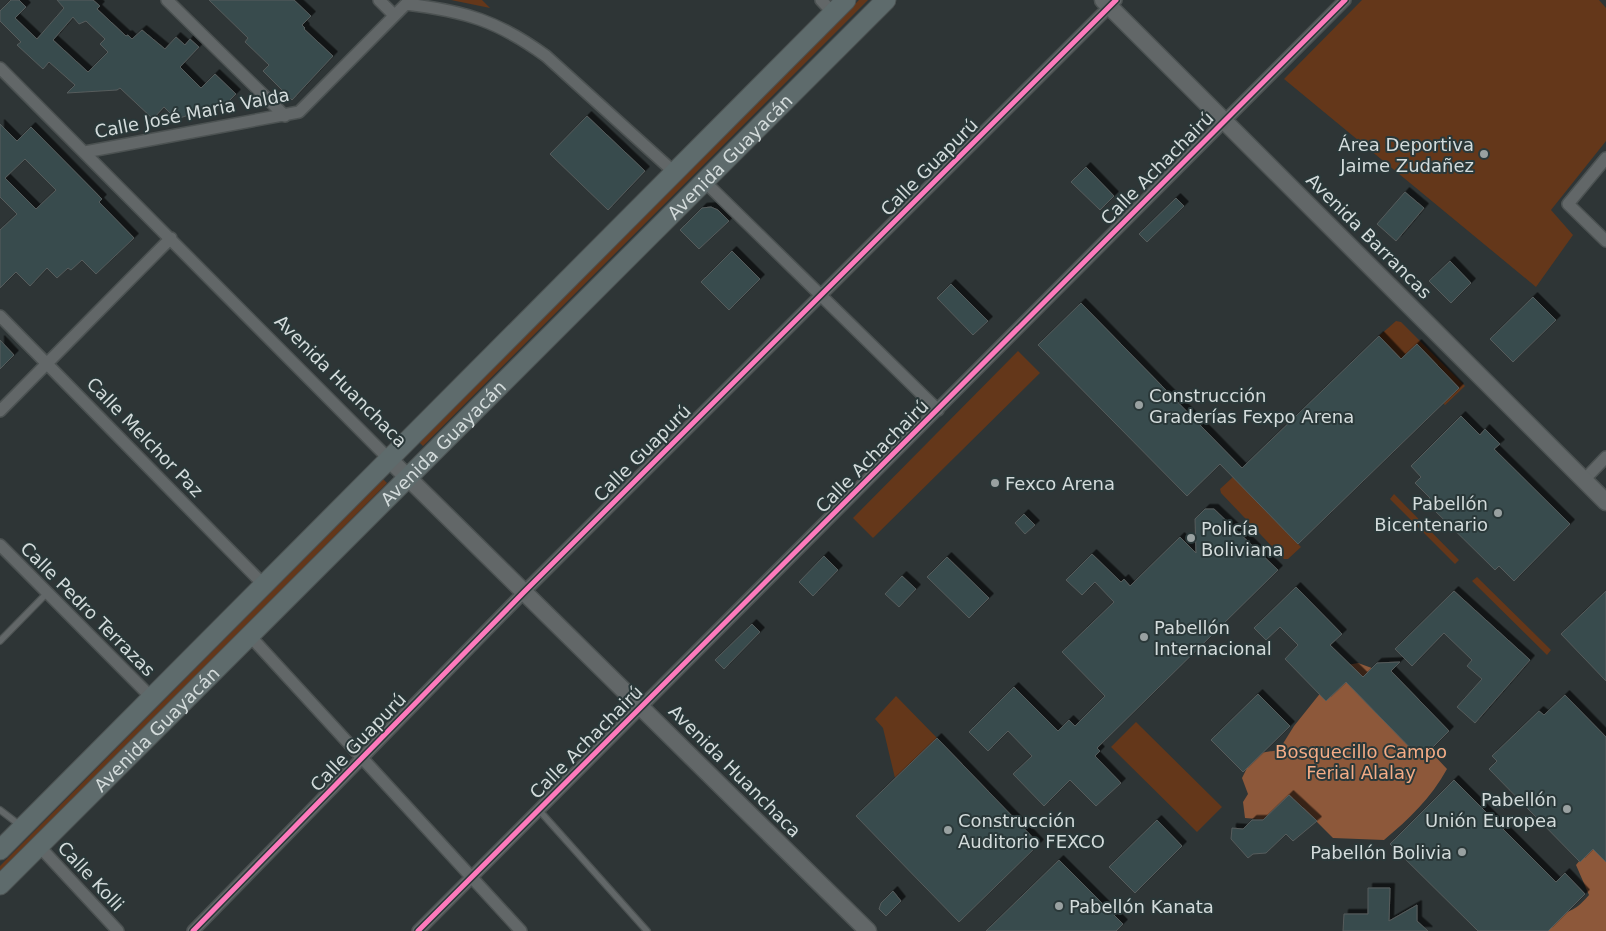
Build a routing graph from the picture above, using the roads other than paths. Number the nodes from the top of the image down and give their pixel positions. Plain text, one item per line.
1 (167, 0) edge
2 (379, 0) edge
3 (886, 0) edge
4 (1345, 0) edge
5 (408, 2) edge
6 (1109, 2) edge
7 (833, 4) edge
8 (394, 15) junction
9 (0, 68) edge
10 (285, 116) junction
11 (1223, 120) junction
12 (85, 152) junction
13 (1606, 158) edge
14 (674, 172) junction
15 (704, 181) junction
16 (171, 238) junction
17 (1606, 242) edge
18 (820, 294) junction
19 (0, 316) edge
20 (47, 363) junction
21 (938, 410) junction
22 (0, 411) edge
23 (388, 458) junction
24 (1606, 458) edge
25 (407, 477) junction
26 (1584, 480) junction
27 (1606, 502) edge
28 (0, 546) edge
29 (263, 584) junction
30 (47, 593) junction
31 (523, 593) junction
32 (250, 636) junction
33 (0, 641) edge
34 (151, 698) junction
35 (642, 707) junction
36 (362, 758) junction
37 (538, 809) junction
38 (0, 810) edge
39 (23, 827) junction
40 (39, 846) junction
41 (0, 850) edge
42 (472, 876) junction
43 (0, 885) edge
44 (118, 931) edge
45 (193, 931) edge
46 (418, 931) edge
47 (521, 931) edge
48 (647, 931) edge
49 (868, 931) edge

1 - 10 street
2 - 8 street
3 - 15 main road, Avenida Guayacán
4 - 11 street, Calle Achachairú
5 - 8 street, Calle José Maria Valda
5 - 14 street
6 - 11 street, Avenida Barrancas
6 - 18 street, Calle Guapurú
7 - 14 main road, Avenida Guayacán
8 - 10 street, Calle José Maria Valda
9 - 12 street, Avenida Huanchaca
10 - 12 street, Calle José Maria Valda
11 - 21 street, Calle Achachairú
11 - 26 street, Avenida Barrancas
12 - 16 street, Avenida Huanchaca
13 - 17 street
14 - 23 main road, Avenida Guayacán
15 - 18 street
15 - 25 main road, Avenida Guayacán
16 - 20 street
16 - 23 street, Avenida Huanchaca
18 - 21 street
18 - 31 street, Calle Guapurú
19 - 20 street, Calle Melchor Paz
20 - 22 street
20 - 29 street, Calle Melchor Paz
21 - 35 street, Calle Achachairú
23 - 25 street, Avenida Huanchaca
23 - 29 main road, Avenida Guayacán
24 - 26 street
25 - 31 street, Avenida Huanchaca
25 - 32 main road, Avenida Guayacán
26 - 27 street, Avenida Barrancas
28 - 30 street, Calle Pedro Terrazas
29 - 34 main road, Avenida Guayacán
30 - 33 lane
30 - 34 street, Calle Pedro Terrazas
31 - 35 street, Avenida Huanchaca
31 - 36 street, Calle Guapurú
32 - 36 street
32 - 40 main road, Avenida Guayacán
34 - 39 main road, Avenida Guayacán
35 - 37 street, Calle Achachairú
35 - 49 street, Avenida Huanchaca
36 - 42 street
36 - 45 street, Calle Guapurú
37 - 42 street, Calle Achachairú
37 - 48 lane
38 - 39 lane
39 - 41 main road, Avenida Guayacán
40 - 43 main road, Avenida Guayacán
40 - 44 street, Calle Kolli
42 - 46 street, Calle Achachairú
42 - 47 street

